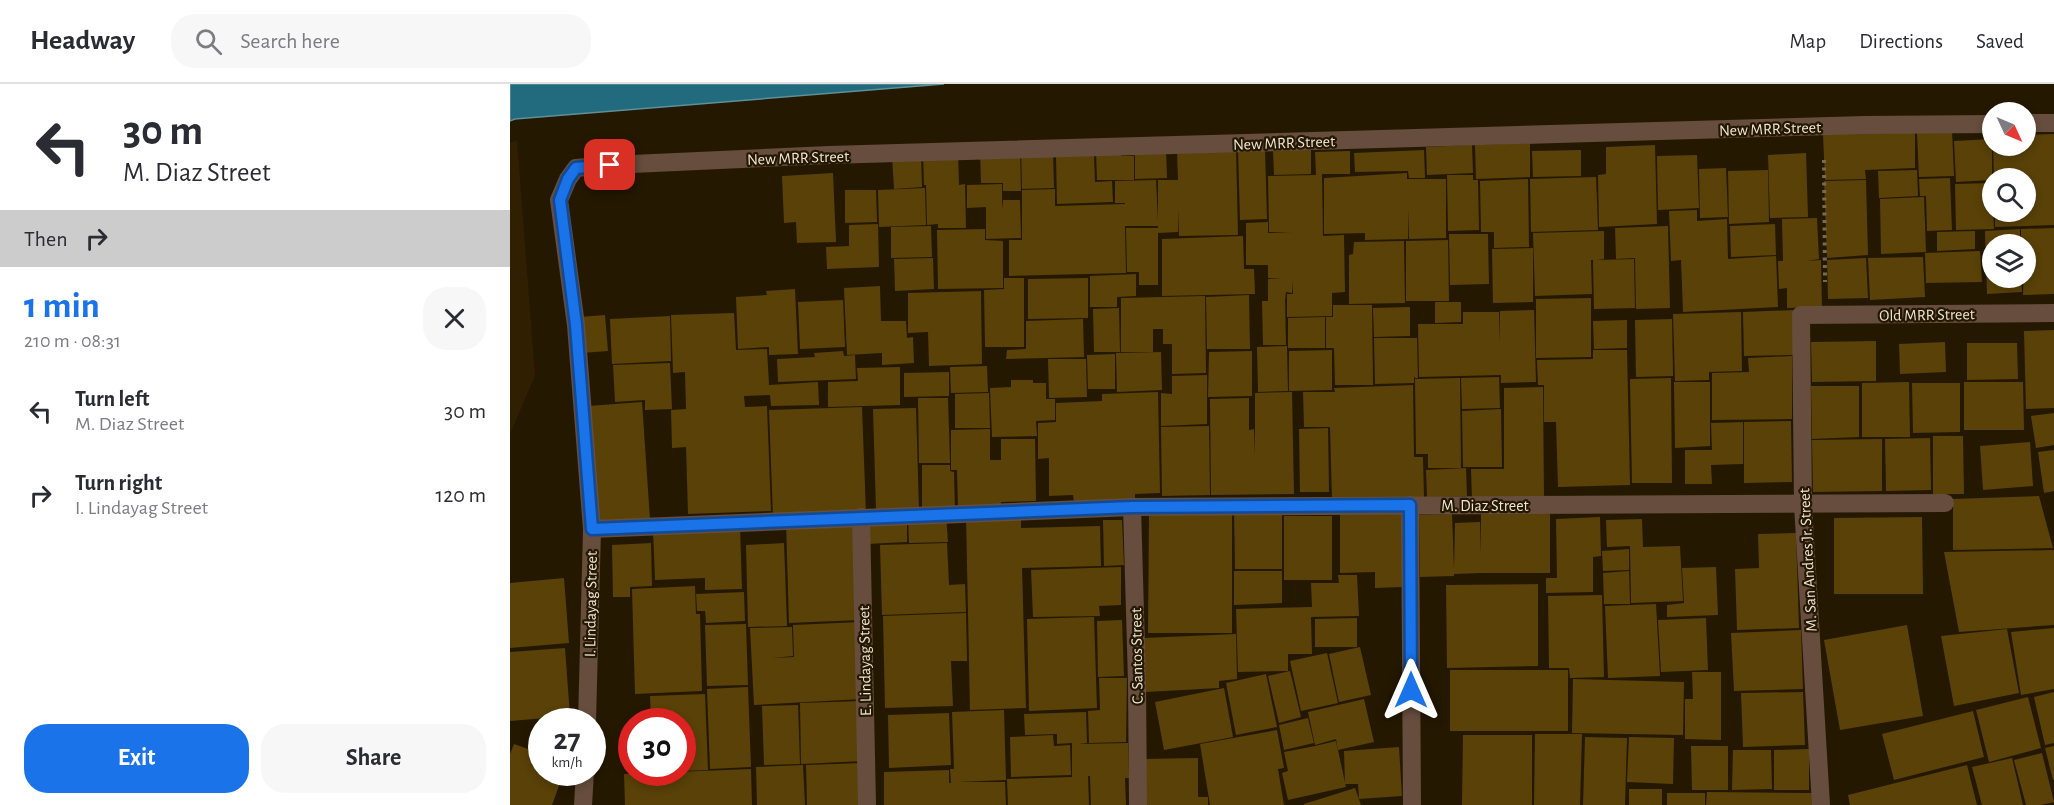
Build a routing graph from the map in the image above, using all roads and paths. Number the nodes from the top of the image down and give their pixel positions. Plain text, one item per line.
1 (2036, 123) edge
2 (2054, 123) edge
3 (1982, 124) edge
4 (1823, 127) junction
5 (576, 168) joint
6 (2054, 313) edge
7 (1800, 315) joint
8 (1826, 316) junction
9 (1945, 503) dead end
10 (1410, 505) junction
11 (1803, 505) junction
12 (1132, 507) junction
13 (861, 517) junction
14 (592, 529) junction
15 (587, 708) edge
16 (585, 786) edge
17 (584, 805) edge
18 (867, 805) edge
19 (1138, 805) edge
20 (1412, 805) edge
21 (1821, 805) edge

1 - 2 street
3 - 4 street, New MRR Street
4 - 5 street, New MRR Street
4 - 8 path
5 - 14 street, I. Lindayag Street
6 - 8 street, Old MRR Street
7 - 8 street, Old MRR Street
7 - 11 street, M. San Andres Jr. Street
9 - 11 street, M. Diaz Street
10 - 11 street, M. Diaz Street
10 - 12 street, M. Diaz Street
10 - 20 street
11 - 21 street, M. San Andres Jr. Street
12 - 13 street, M. Diaz Street
12 - 19 street, C. Santos Street
13 - 14 street, M. Diaz Street
13 - 18 street, E. Lindayag Street
14 - 15 street, I. Lindayag Street
16 - 17 street

